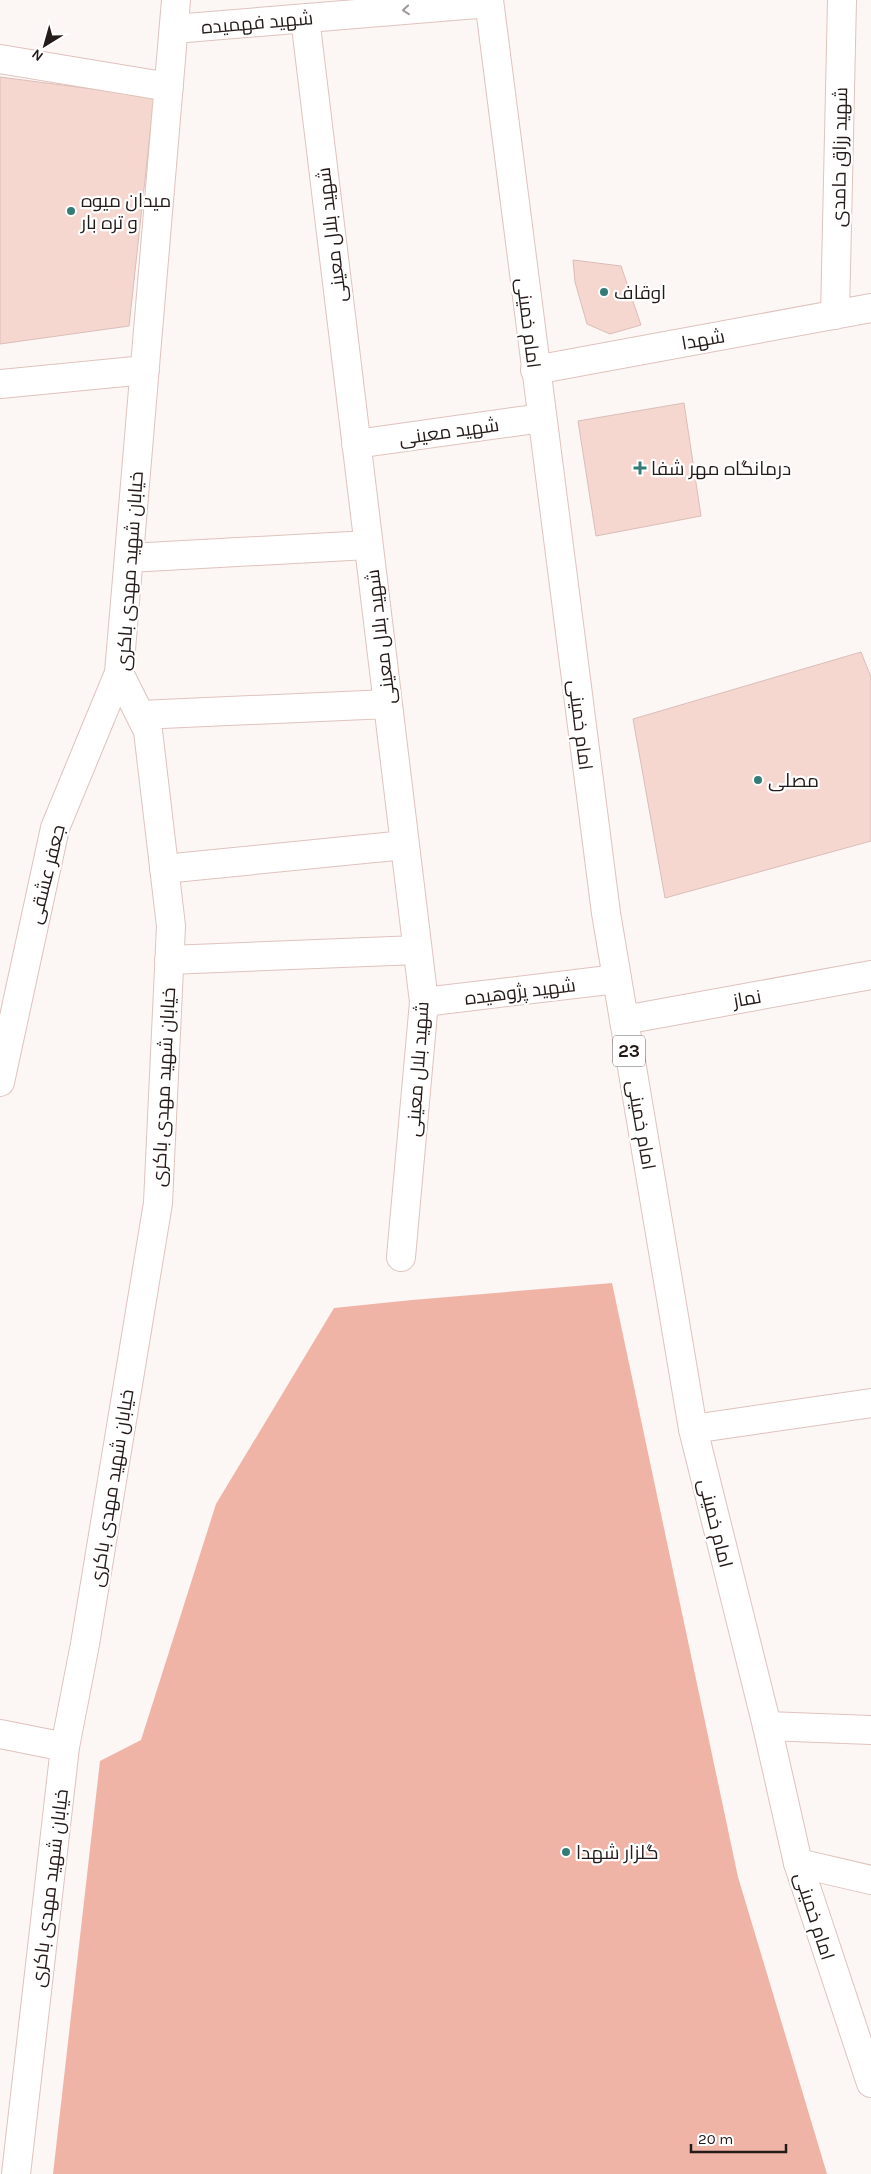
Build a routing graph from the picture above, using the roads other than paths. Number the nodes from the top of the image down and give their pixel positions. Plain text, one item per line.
1 (176, 0) edge
2 (842, 0) edge
3 (489, 2) edge
4 (305, 18) junction
5 (174, 28) junction
6 (0, 60) edge
7 (169, 86) junction
8 (871, 308) edge
9 (835, 315) junction
10 (145, 370) junction
11 (535, 370) junction
12 (0, 384) edge
13 (542, 418) junction
14 (356, 444) junction
15 (368, 545) junction
16 (129, 558) junction
17 (118, 674) junction
18 (388, 704) junction
19 (140, 715) junction
20 (405, 845) junction
21 (164, 869) junction
22 (417, 950) junction
23 (169, 960) junction
24 (871, 975) edge
25 (617, 979) junction
26 (10, 986) edge
27 (424, 1002) junction
28 (624, 1020) junction
29 (0, 1082) edge
30 (401, 1257) dead end
31 (871, 1403) edge
32 (693, 1429) junction
33 (767, 1726) junction
34 (871, 1730) edge
35 (0, 1734) edge
36 (65, 1747) junction
37 (798, 1863) junction
38 (871, 1880) edge
39 (871, 2082) edge
40 (16, 2174) edge

1 - 5 street, خیابان شهید مهدی باکری
2 - 9 street, شهید رزاق حامدی
3 -> 4 street, شهید فهمیده
3 - 11 street, امام خمینی / 23
4 - 5 street, شهید فهمیده
4 - 14 street, شهید بلال معینی
5 - 7 street, خیابان شهید مهدی باکری
6 - 7 street
7 - 10 street, خیابان شهید مهدی باکری
8 - 9 street, شهدا
9 - 11 street, شهدا
10 - 12 street
10 - 16 street, خیابان شهید مهدی باکری
11 - 13 street, امام خمینی / 23
13 - 14 street, شهید معینی
13 - 25 street, امام خمینی / 23
14 - 15 street, شهید بلال معینی
15 - 16 street
15 - 18 street, شهید بلال معینی
16 - 17 street, خیابان شهید مهدی باکری
17 - 19 street, خیابان شهید مهدی باکری
17 - 26 street, جعفر عشقی
18 - 19 street
18 - 20 street, شهید بلال معینی
19 - 21 street, خیابان شهید مهدی باکری
20 - 21 street
20 - 22 street, شهید بلال معینی
21 - 23 street, خیابان شهید مهدی باکری
22 - 23 street
22 - 27 street, شهید بلال معینی
23 - 36 street, خیابان شهید مهدی باکری
24 - 28 street, نماز
25 - 27 street, شهید پژوهیده
25 - 28 street, امام خمینی / 23
26 - 29 street, جعفر عشقی
27 - 30 street, شهید بلال معینی
28 - 32 street, امام خمینی / 23
31 - 32 street
32 - 33 street, امام خمینی / 23
33 - 34 street
33 - 37 street, امام خمینی / 23
35 - 36 street
36 - 40 street, خیابان شهید مهدی باکری
37 - 38 street
37 - 39 street, امام خمینی / 23

